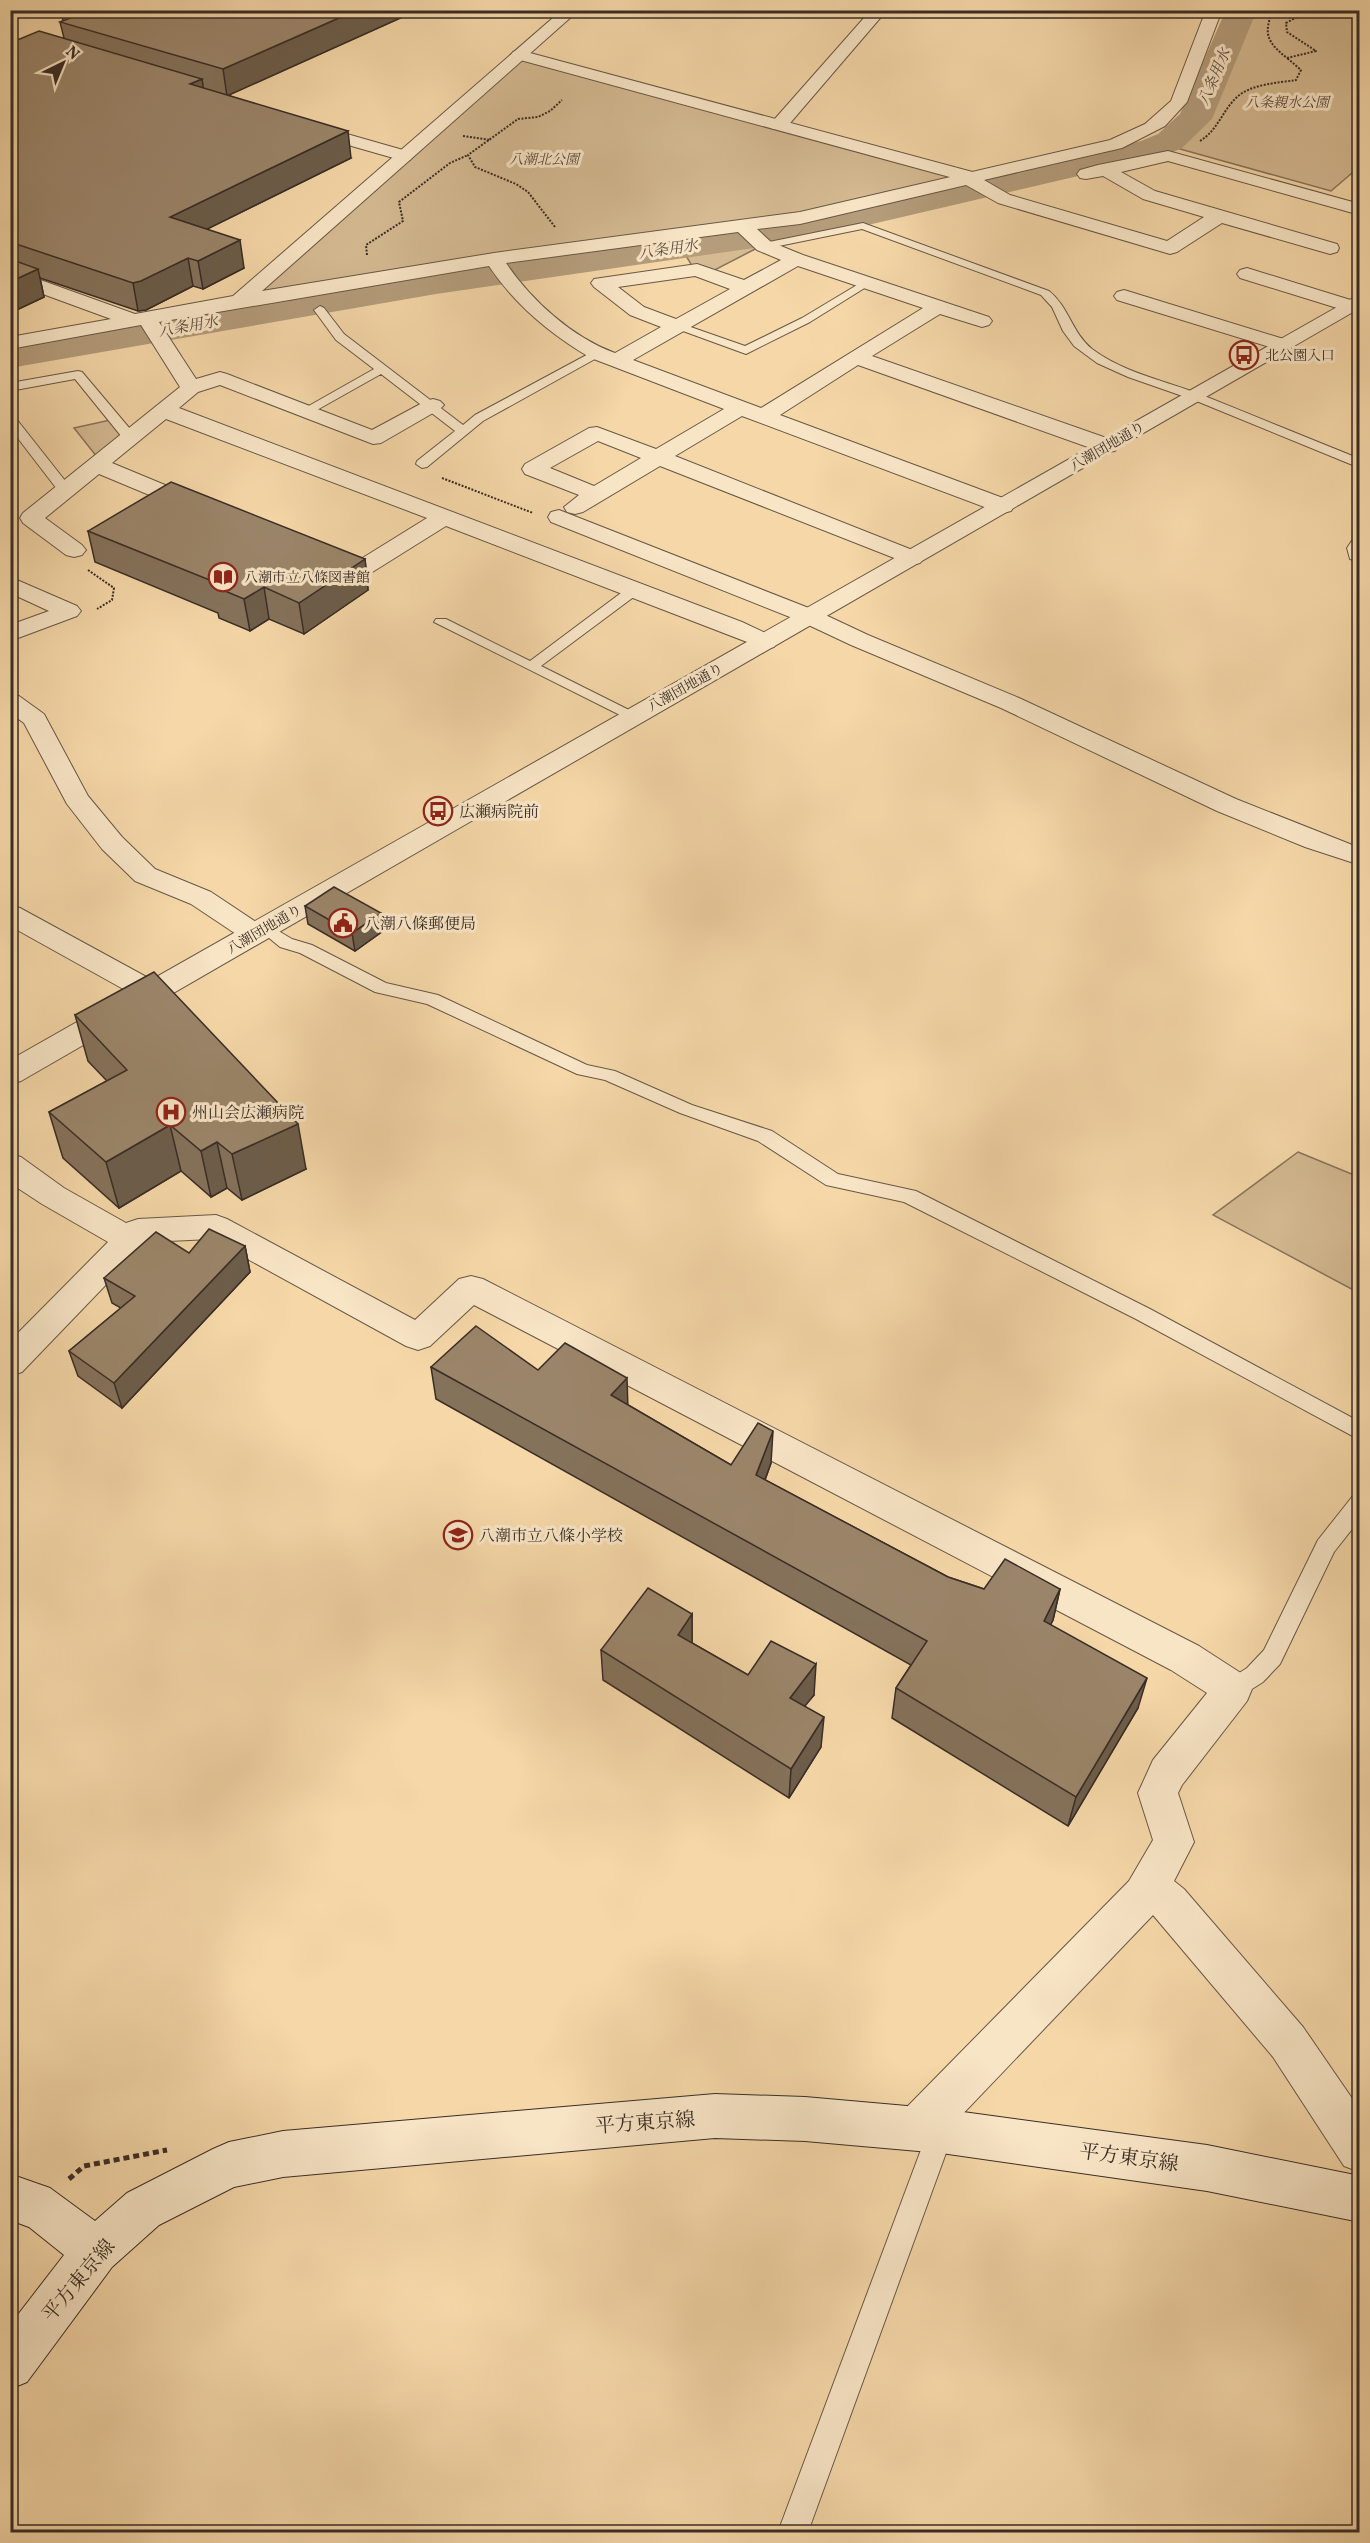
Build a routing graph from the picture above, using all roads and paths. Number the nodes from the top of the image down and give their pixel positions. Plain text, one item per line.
1 (572, 10) edge
2 (880, 10) edge
3 (1215, 10) edge
4 (1274, 10) edge
5 (1310, 10) edge
6 (519, 55) junction
7 (1287, 58) junction
8 (562, 100) dead end
9 (292, 123) edge
10 (778, 125) junction
11 (468, 155) junction
12 (404, 156) junction
13 (1168, 156) junction
14 (1104, 170) junction
15 (1071, 177) dead end
16 (972, 179) junction
17 (1027, 187) dead end
18 (991, 193) junction
19 (1359, 210) edge
20 (1219, 216) junction
21 (742, 226) junction
22 (1344, 230) edge
23 (764, 246) junction
24 (572, 248) junction
25 (796, 259) junction
26 (496, 262) junction
27 (1247, 274) dead end
28 (10, 275) edge
29 (372, 279) junction
30 (867, 282) junction
31 (744, 287) junction
32 (1302, 291) junction
33 (1124, 296) dead end
34 (311, 299) junction
35 (239, 301) junction
36 (1354, 303) edge
37 (939, 306) junction
38 (982, 321) dead end
39 (148, 325) junction
40 (678, 327) junction
41 (10, 343) edge
42 (1282, 345) junction
43 (608, 358) junction
44 (857, 358) junction
45 (381, 369) junction
46 (10, 387) edge
47 (191, 388) junction
48 (1193, 396) junction
49 (433, 405) junction
50 (740, 408) junction
51 (166, 411) junction
52 (304, 412) junction
53 (763, 416) junction
54 (10, 419) edge
55 (463, 430) junction
56 (130, 439) junction
57 (1107, 446) junction
58 (659, 457) junction
59 (422, 464) joint
60 (1359, 464) edge
61 (97, 465) junction
62 (65, 490) junction
63 (595, 494) junction
64 (173, 497) junction
65 (1003, 506) junction
66 (153, 508) edge
67 (216, 514) edge
68 (443, 518) junction
69 (559, 518) junction
70 (1359, 539) edge
71 (303, 549) edge
72 (71, 551) joint
73 (912, 558) junction
74 (1359, 558) edge
75 (10, 584) edge
76 (634, 590) junction
77 (69, 611) junction
78 (811, 617) junction
79 (441, 622) dead end
80 (10, 634) edge
81 (765, 642) junction
82 (532, 666) junction
83 (10, 701) edge
84 (632, 717) junction
85 (1359, 857) edge
86 (10, 914) edge
87 (260, 931) junction
88 (153, 993) junction
89 (14, 1069) edge
90 (15, 1178) edge
91 (131, 1240) junction
92 (10, 1363) edge
93 (1359, 1432) edge
94 (1359, 1503) edge
95 (1233, 1689) junction
96 (1151, 1888) junction
97 (929, 2130) junction
98 (177, 2148) dead end
99 (1359, 2150) edge
100 (69, 2179) dead end
101 (10, 2197) edge
102 (1359, 2199) edge
103 (96, 2251) junction
104 (10, 2365) edge
105 (792, 2532) edge

1 - 6 street
2 - 10 street
3 - 16 street
4 - 7 path
5 - 7 path
6 - 10 street
6 - 12 street
7 - 13 path
8 - 11 path
9 - 12 street
10 - 16 street
11 - 24 path
11 - 29 path
12 - 35 street
13 - 14 street
13 - 19 street
14 - 15 street
14 - 20 street
16 - 18 street
16 - 21 street
17 - 18 street
18 - 20 street
20 - 22 street
21 - 23 street
21 - 24 street
22 - 32 street
23 - 25 street
23 - 48 lane
24 - 26 street
25 - 30 street
25 - 31 street
26 - 29 street
26 - 43 street
27 - 32 street
28 - 39 street
29 - 34 street
30 - 37 street
30 - 40 lane
31 - 40 street
31 - 40 street
32 - 36 street
33 - 42 street
34 - 35 street
34 - 45 lane
35 - 39 street
36 - 42 street, 八潮団地通り
37 - 38 street
37 - 44 street
39 - 41 street
39 - 47 street
40 - 43 street
42 - 48 street, 八潮団地通り
43 - 50 street
43 - 55 lane
44 - 53 street
44 - 57 street
45 - 49 lane
45 - 52 lane
46 - 56 lane
47 - 51 street
47 - 52 street
48 - 57 street, 八潮団地通り
48 - 60 lane
49 - 52 street
49 - 55 lane
50 - 53 street
50 - 58 street
51 - 56 street
51 - 68 street
53 - 65 street
54 - 62 lane
55 - 59 lane
56 - 61 street
57 - 65 street, 八潮団地通り
58 - 63 street
58 - 63 street
58 - 73 street
59 - 69 path
61 - 62 street
61 - 64 street
62 - 72 street
63 - 69 street
64 - 66 street
64 - 67 street
65 - 73 street, 八潮団地通り
68 - 71 street
68 - 76 street
69 - 78 street
70 - 74 lane
72 - 77 path
73 - 78 street, 八潮団地通り
75 - 77 street
76 - 81 street
76 - 82 lane
77 - 80 street
78 - 81 street, 八潮団地通り
78 - 85 street
79 - 82 lane
81 - 84 street, 八潮団地通り
82 - 84 lane
83 - 87 street
84 - 87 street, 八潮団地通り
86 - 88 street
87 - 88 street, 八潮団地通り
87 - 93 lane
88 - 89 street, 八潮団地通り
90 - 91 street
91 - 92 street
91 - 95 street
94 - 95 lane
95 - 96 street
96 - 97 street
96 - 99 street
97 - 102 street, 平方東京線
97 - 103 street, 平方東京線
97 - 105 lane
98 - 100 path
101 - 103 street
103 - 104 street, 平方東京線

